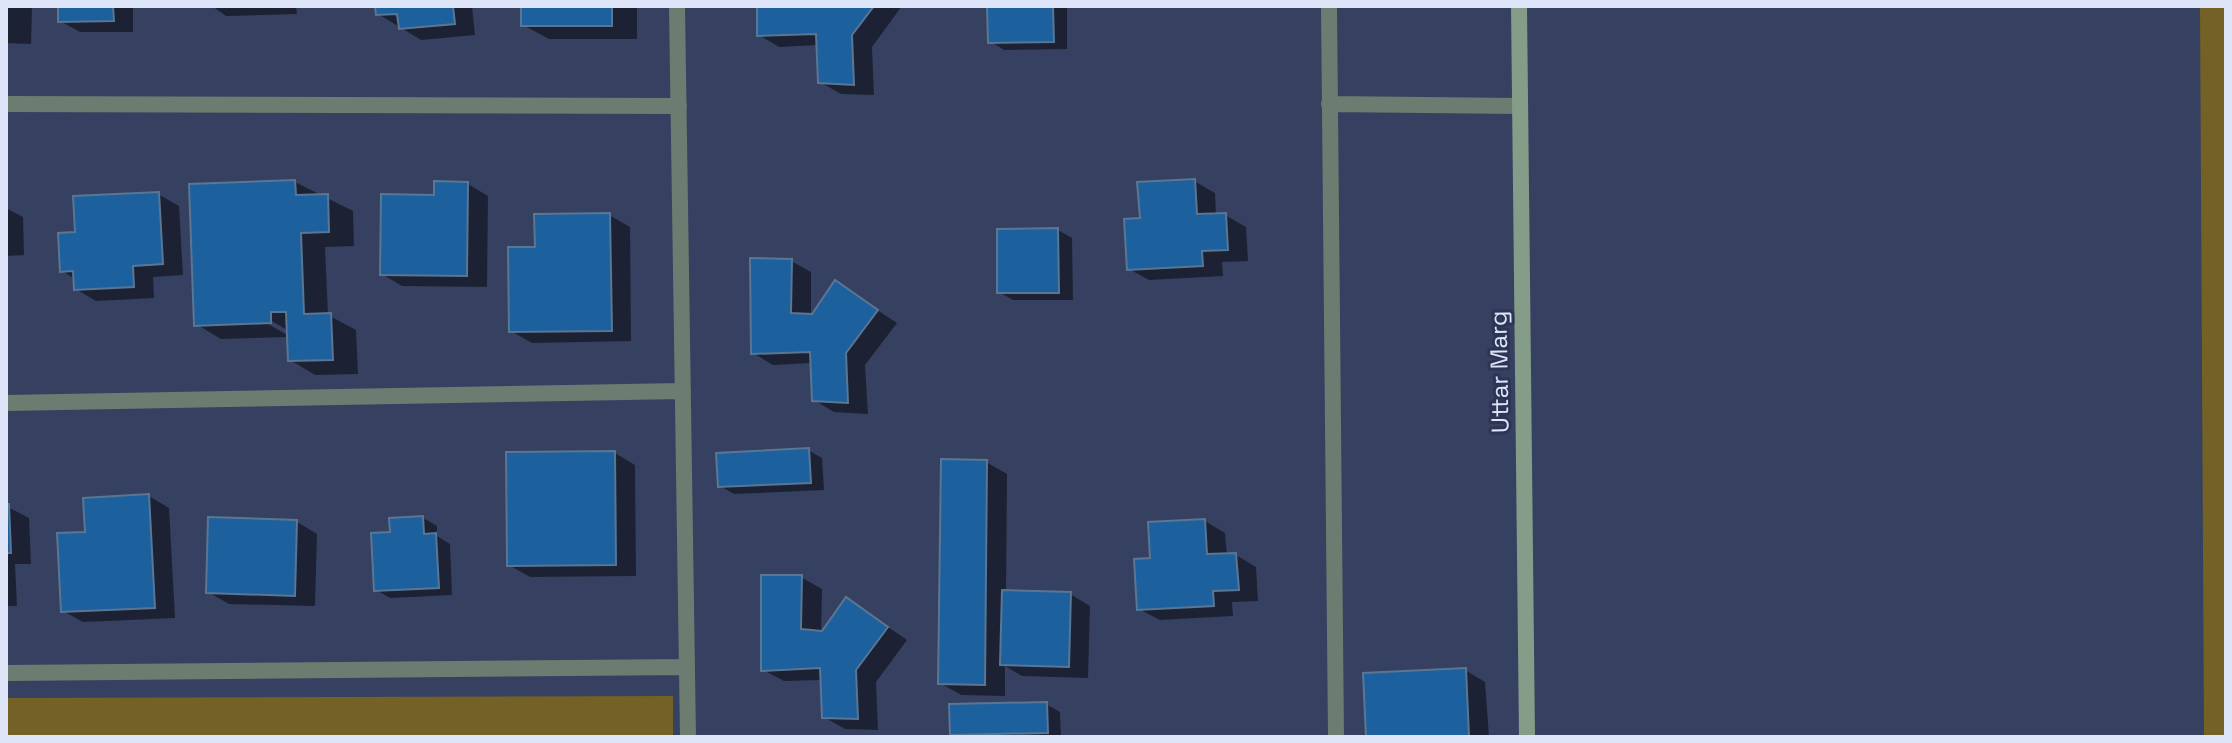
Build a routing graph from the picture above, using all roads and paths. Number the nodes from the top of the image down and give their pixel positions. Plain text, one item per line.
1 (677, 6) edge
2 (1329, 6) edge
3 (1519, 6) edge
4 (6, 104) edge
5 (1329, 104) junction
6 (679, 106) junction
7 (1520, 106) junction
8 (683, 391) junction
9 (6, 403) edge
10 (687, 667) junction
11 (6, 673) edge
12 (688, 737) edge
13 (1336, 737) edge
14 (1527, 737) edge

1 - 6 street
2 - 5 street
3 - 7 main road, Uttar Marg
4 - 6 street
5 - 7 street
5 - 13 street
6 - 8 street
7 - 14 main road, Uttar Marg
8 - 9 street
8 - 10 street
10 - 11 street
10 - 12 street

